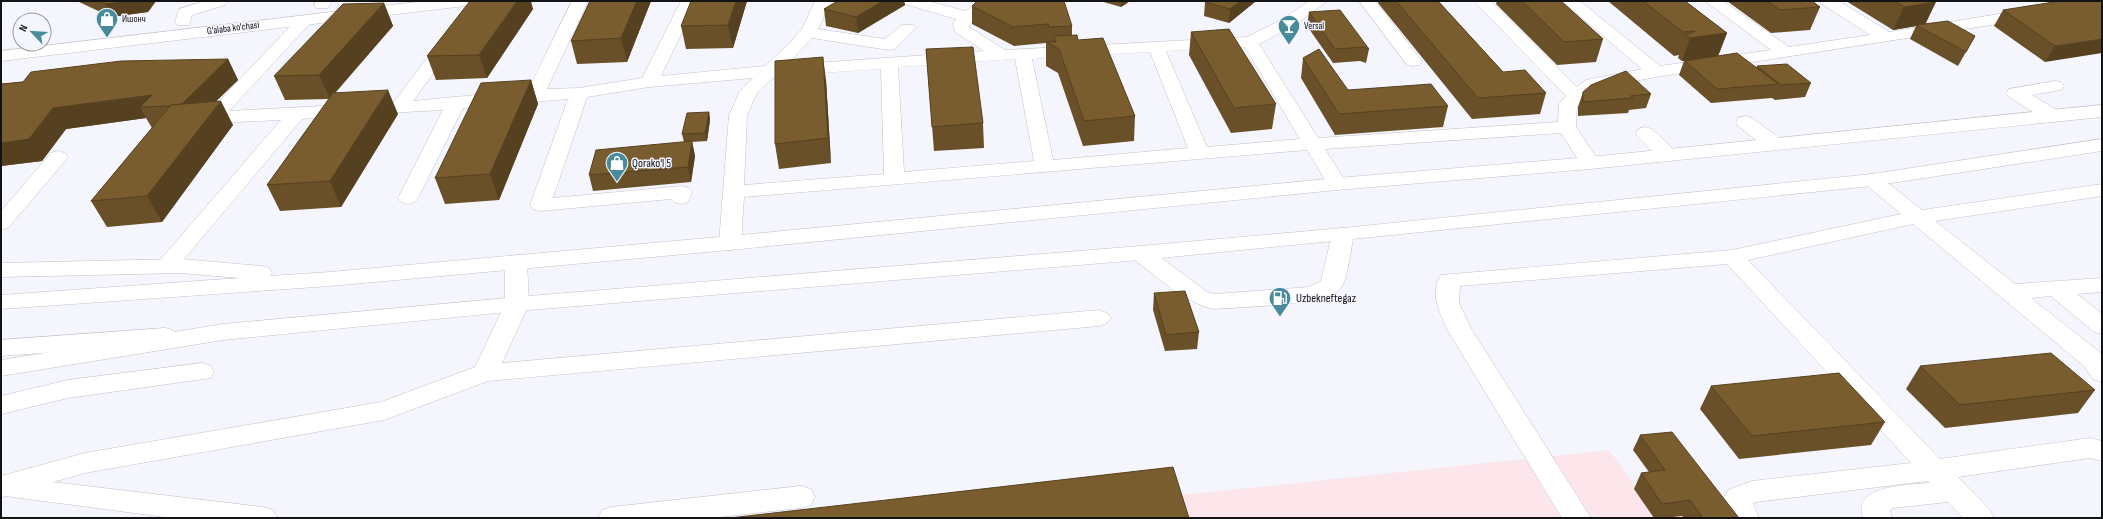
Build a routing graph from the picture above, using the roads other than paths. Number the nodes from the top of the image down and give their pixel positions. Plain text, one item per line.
1 (360, 1) edge
2 (465, 1) edge
3 (580, 1) edge
4 (689, 1) edge
5 (823, 1) edge
6 (911, 1) edge
7 (991, 1) edge
8 (1319, 1) edge
9 (1367, 1) edge
10 (1482, 1) edge
11 (1570, 1) edge
12 (1713, 1) edge
13 (1828, 1) edge
14 (2043, 1) edge
15 (219, 2) edge
16 (323, 3) edge
17 (967, 17) junction
18 (306, 19) junction
19 (183, 22) junction
20 (908, 28) dead end
21 (458, 29) edge
22 (808, 32) junction
23 (1884, 36) junction
24 (52, 38) edge
25 (1250, 42) junction
26 (12, 43) edge
27 (1, 44) edge
28 (1156, 47) junction
29 (1786, 53) junction
30 (1023, 54) junction
31 (1, 56) edge
32 (1002, 56) junction
33 (1413, 61) dead end
34 (889, 63) junction
35 (770, 71) junction
36 (1656, 72) junction
37 (649, 82) junction
38 (2055, 86) dead end
39 (579, 93) junction
40 (535, 95) junction
41 (1577, 97) junction
42 (456, 104) junction
43 (399, 107) junction
44 (2102, 111) edge
45 (296, 114) junction
46 (2053, 116) junction
47 (1745, 122) dead end
48 (1567, 127) junction
49 (1645, 133) dead end
50 (1312, 144) junction
51 (1774, 144) junction
52 (2102, 145) edge
53 (1200, 154) junction
54 (1668, 155) junction
55 (58, 158) dead end
56 (1590, 163) junction
57 (1044, 167) junction
58 (894, 179) junction
59 (1872, 180) junction
60 (1337, 184) junction
61 (2102, 190) edge
62 (734, 192) junction
63 (408, 198) dead end
64 (681, 198) dead end
65 (1916, 217) junction
66 (1, 224) edge
67 (1343, 234) junction
68 (730, 243) junction
69 (1140, 253) junction
70 (1732, 257) junction
71 (516, 262) junction
72 (166, 266) junction
73 (1, 270) edge
74 (330, 279) junction
75 (2102, 285) edge
76 (2055, 288) junction
77 (2009, 292) junction
78 (1, 302) edge
79 (517, 304) junction
80 (1099, 318) dead end
81 (2102, 326) edge
82 (223, 332) junction
83 (1, 348) edge
84 (1, 368) edge
85 (202, 372) dead end
86 (484, 372) junction
87 (2102, 373) edge
88 (1, 405) edge
89 (2102, 451) edge
90 (1934, 470) junction
91 (2, 487) edge
92 (1955, 492) junction
93 (801, 497) dead end
94 (263, 518) edge
95 (612, 518) edge
96 (1577, 518) edge
97 (1745, 518) edge
98 (1878, 518) edge
99 (1980, 518) edge

1 - 16 main road, G'alaba ko'chasi
2 - 18 main road, G'alaba ko'chasi
3 - 40 main road
4 - 37 main road
5 - 22 main road
6 - 17 main road
7 - 17 main road
8 - 25 main road
9 - 33 main road
10 - 41 main road
11 - 36 main road
12 - 29 main road
13 - 23 main road
14 - 23 main road
15 - 19 main road
16 - 19 main road, G'alaba ko'chasi
17 - 32 main road
18 - 31 main road, G'alaba ko'chasi
18 - 45 main road
19 - 24 main road, G'alaba ko'chasi
20 - 22 main road
21 - 43 main road
22 - 35 main road
23 - 29 main road
25 - 28 main road
25 - 50 main road
26 - 27 main road
28 - 30 main road
28 - 53 main road
29 - 36 main road
30 - 32 main road
30 - 57 main road
32 - 34 main road
34 - 35 main road
34 - 58 main road
35 - 37 main road
35 - 62 main road
36 - 41 main road
37 - 39 main road
38 - 46 main road
39 - 40 main road
39 - 64 main road
40 - 42 main road
41 - 48 main road
42 - 43 main road
42 - 63 main road
43 - 45 main road
44 - 46 main road
45 - 72 main road
46 - 51 main road
47 - 51 main road
48 - 50 main road
48 - 56 main road
49 - 54 main road
50 - 53 main road
50 - 60 main road
51 - 54 main road
52 - 59 main road
53 - 57 main road
54 - 56 main road
55 - 66 main road
56 - 60 main road
57 - 58 main road
58 - 62 main road
59 - 65 main road
59 - 67 main road
60 - 68 main road
61 - 65 main road
62 - 68 main road
65 - 70 main road
65 - 77 main road
67 - 69 main road
67 - 69 main road
68 - 71 main road
69 - 79 main road
70 - 90 main road
70 - 96 main road
71 - 74 main road
71 - 79 main road
72 - 73 main road
72 - 74 main road
74 - 78 main road
75 - 76 main road
76 - 77 main road
76 - 81 main road
77 - 87 main road
79 - 82 main road
79 - 86 main road
80 - 86 main road
82 - 83 main road
82 - 84 main road
85 - 88 main road
86 - 91 main road
89 - 90 main road
90 - 92 main road
90 - 97 main road
91 - 94 main road
92 - 98 main road
92 - 99 main road
93 - 95 main road

